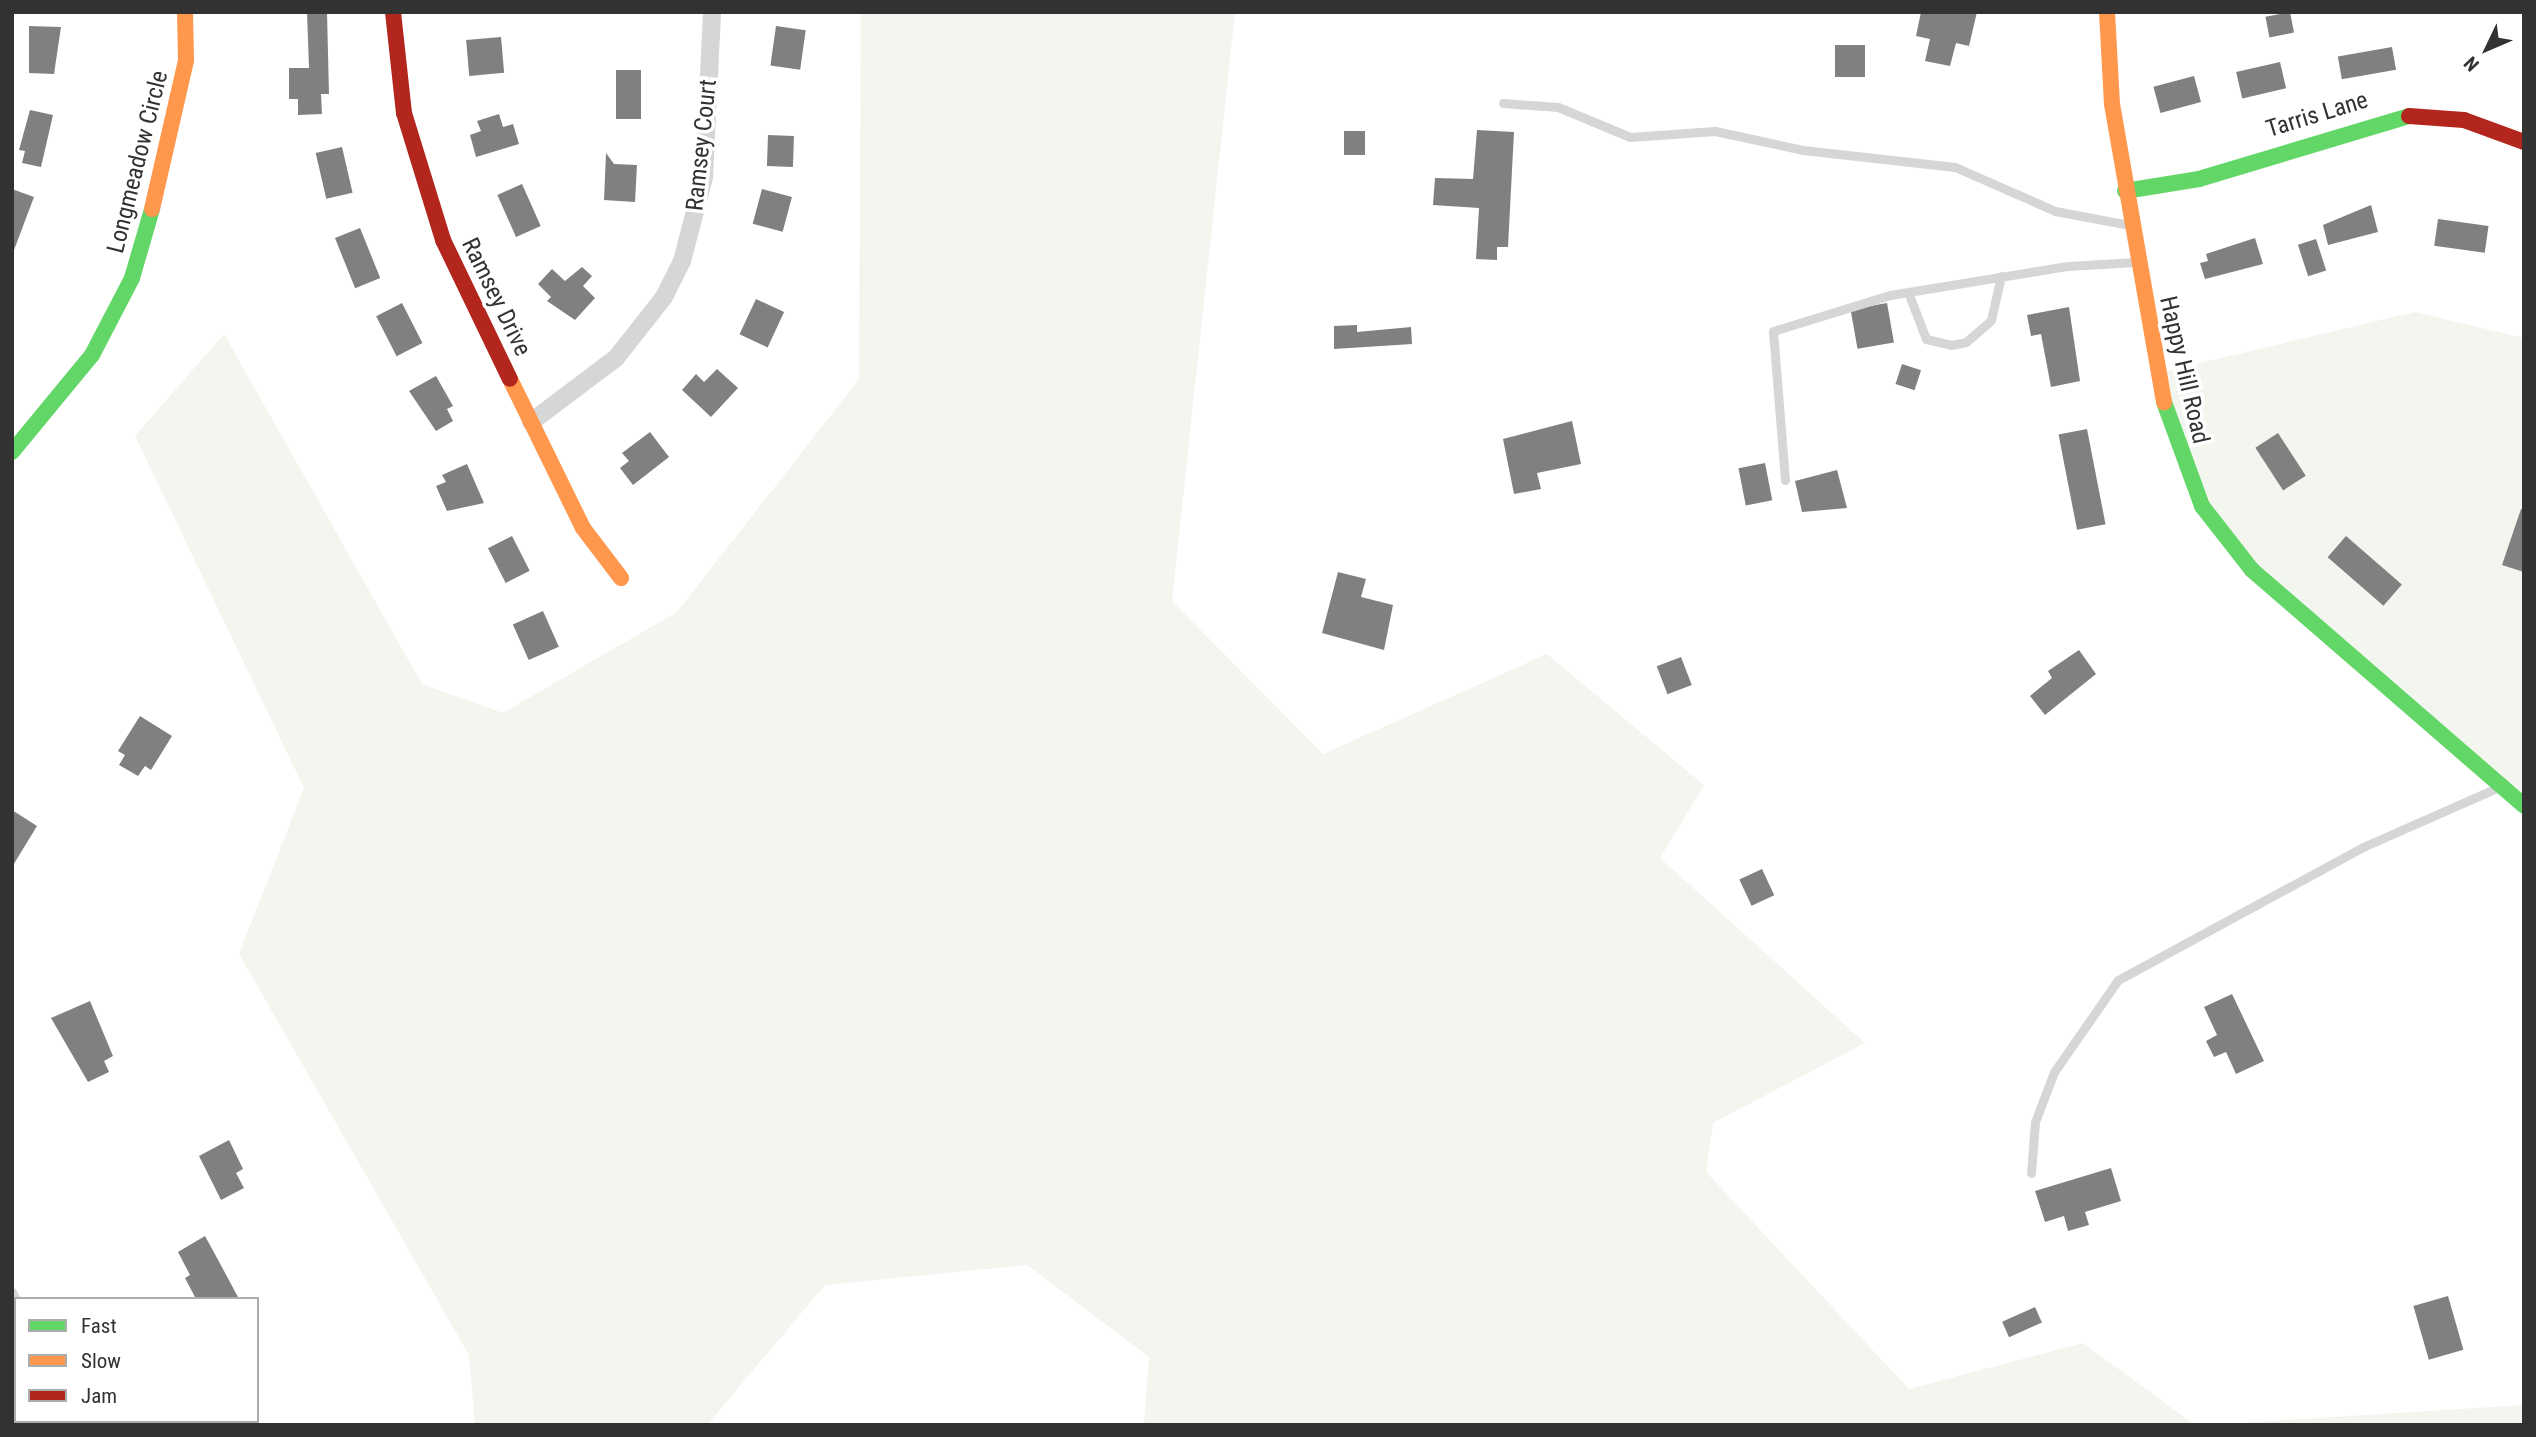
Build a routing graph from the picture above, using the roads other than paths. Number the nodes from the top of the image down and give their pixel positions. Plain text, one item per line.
1 (185, 12) edge
2 (393, 12) edge
3 (712, 12) edge
4 (2107, 12) edge
5 (1503, 103) dead end
6 (2524, 142) edge
7 (2125, 191) junction
8 (2130, 225) junction
9 (2137, 262) junction
10 (2001, 276) junction
11 (1908, 292) junction
12 (531, 422) junction
13 (12, 452) edge
14 (1786, 480) dead end
15 (621, 578) dead end
16 (2501, 786) junction
17 (2524, 806) edge
18 (2031, 1173) dead end

1 - 13 street, Longmeadow Circle
2 - 12 street, Ramsey Drive
3 - 12 street, Ramsey Court
4 - 7 street, Happy Hill Road
5 - 8 lane
6 - 7 street, Tarris Lane
7 - 8 street, Happy Hill Road
8 - 9 street, Happy Hill Road
9 - 10 lane
9 - 16 street, Happy Hill Road
10 - 11 lane
10 - 11 lane
11 - 14 lane
12 - 15 street, Ramsey Drive
16 - 17 street, Happy Hill Road
16 - 18 lane

